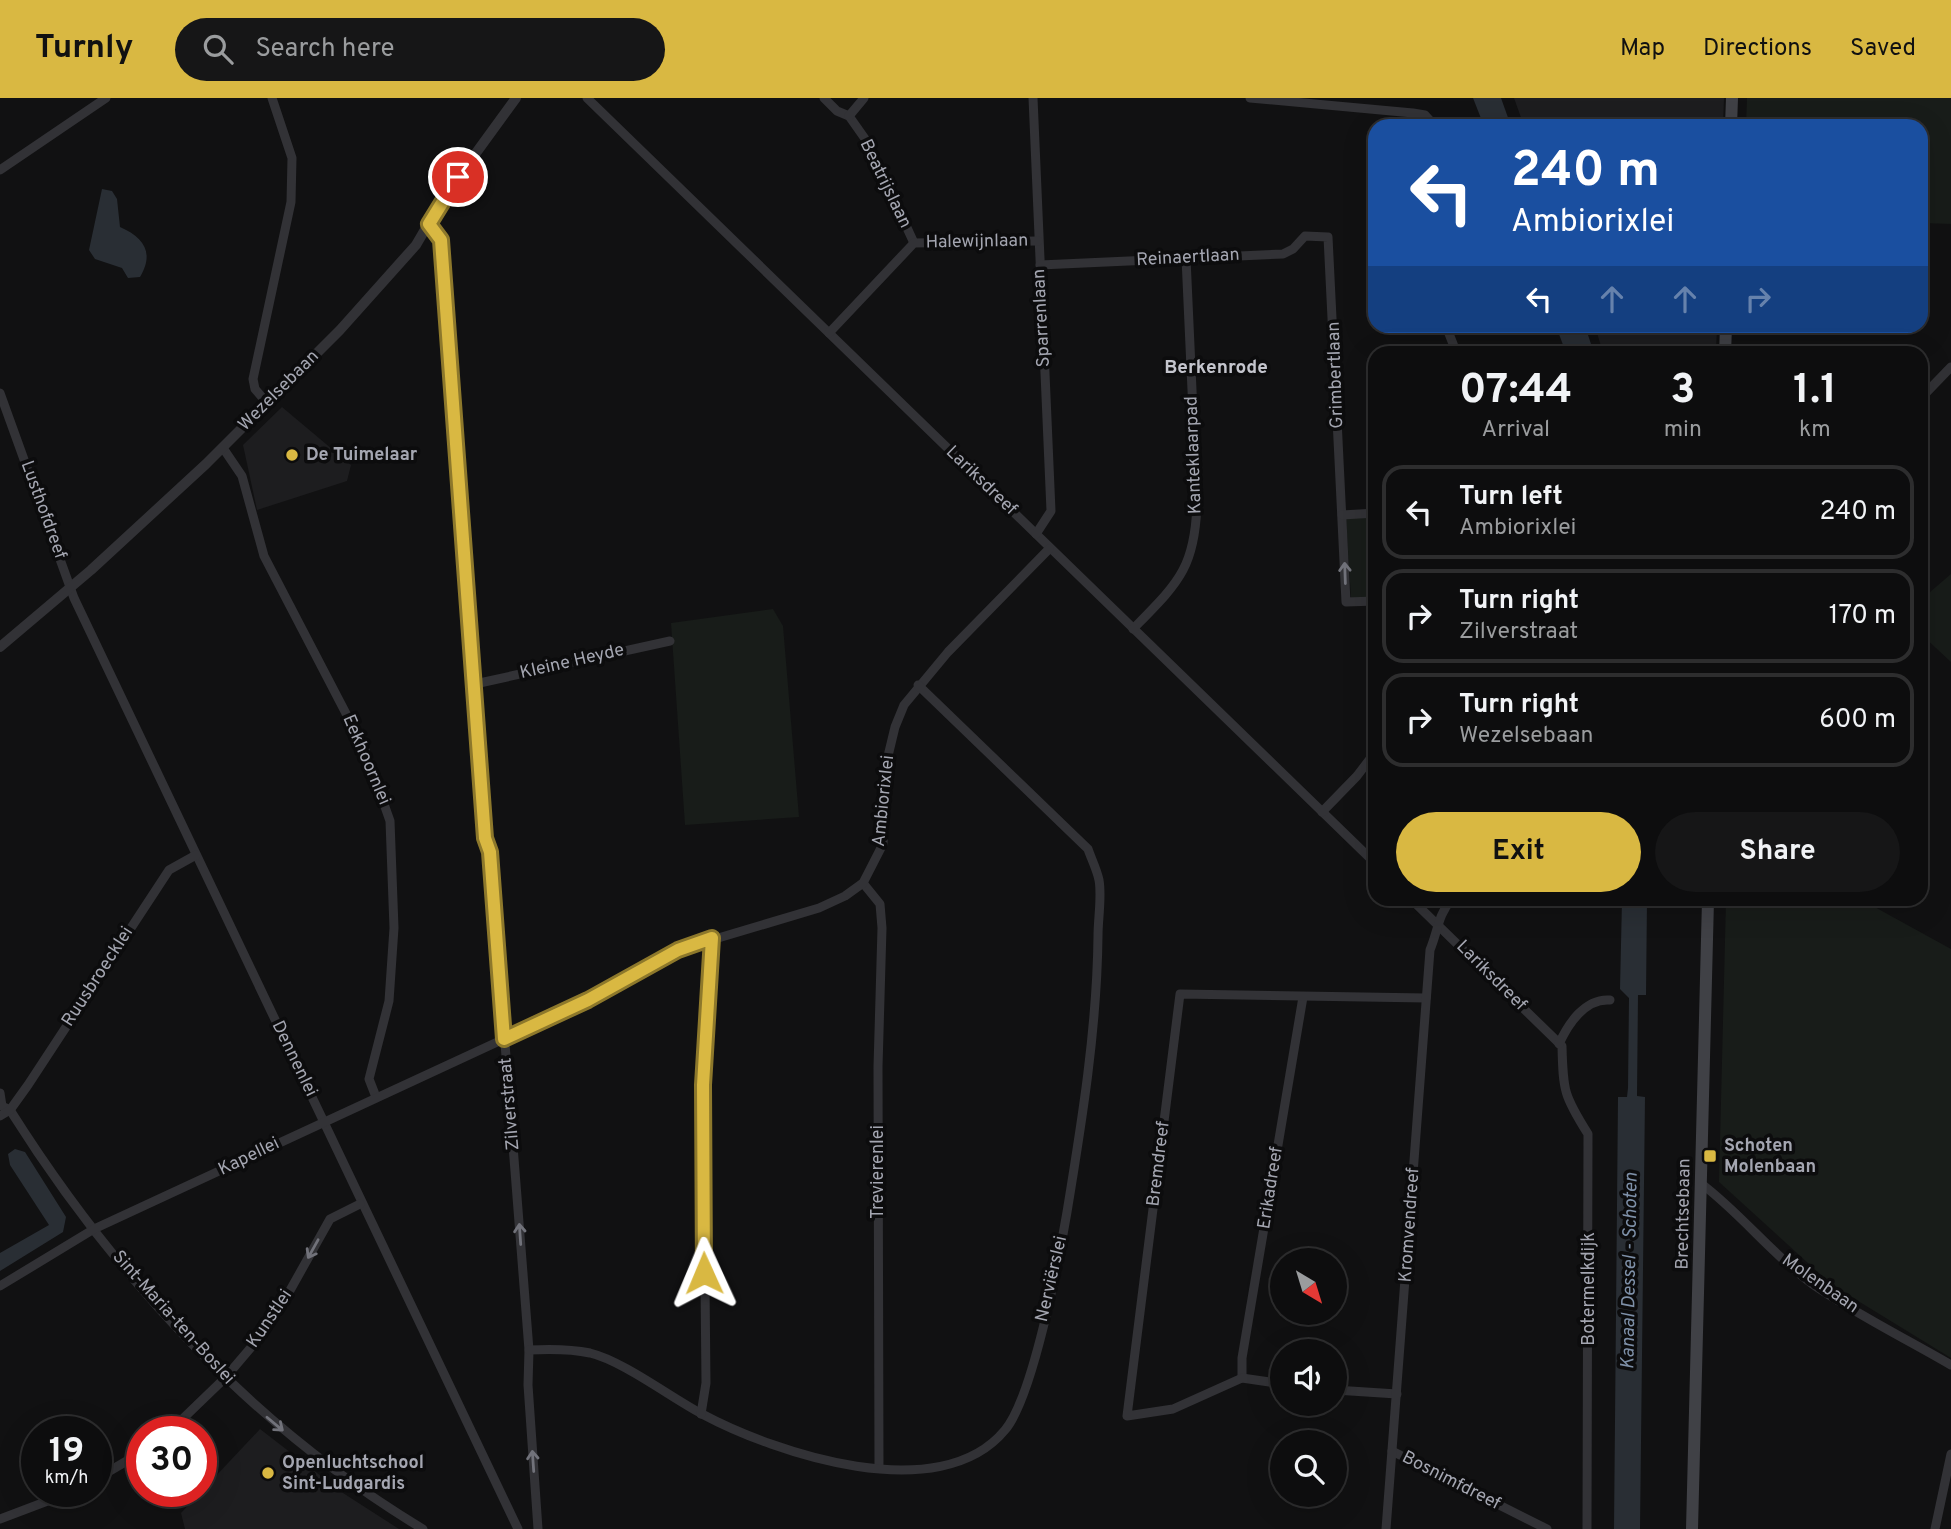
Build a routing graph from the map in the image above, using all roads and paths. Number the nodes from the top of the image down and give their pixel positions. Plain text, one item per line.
1 (106, 98) edge
2 (272, 98) edge
3 (516, 98) edge
4 (587, 98) edge
5 (824, 98) edge
6 (863, 98) edge
7 (1032, 98) edge
8 (1250, 98) edge
9 (1367, 98) edge
10 (1732, 98) edge
11 (1370, 109) junction
12 (849, 116) junction
13 (1429, 119) edge
14 (1731, 119) edge
15 (0, 170) edge
16 (429, 224) junction
17 (1328, 237) joint
18 (1038, 241) junction
19 (914, 243) junction
20 (1186, 258) junction
21 (1040, 265) junction
22 (829, 333) junction
23 (1951, 367) edge
24 (1928, 391) edge
25 (0, 393) edge
26 (267, 403) junction
27 (223, 447) junction
28 (1368, 513) edge
29 (1342, 515) junction
30 (1036, 534) junction
31 (1049, 549) junction
32 (71, 588) junction
33 (1368, 601) edge
34 (1133, 629) junction
35 (670, 640) dead end
36 (0, 647) edge
37 (475, 684) junction
38 (918, 685) junction
39 (1368, 762) edge
40 (1322, 812) junction
41 (196, 855) junction
42 (1368, 856) edge
43 (863, 883) junction
44 (1419, 906) edge
45 (1446, 906) edge
46 (1708, 906) edge
47 (1438, 923) junction
48 (712, 938) junction
49 (1303, 997) junction
50 (1426, 998) junction
51 (1610, 1000) dead end
52 (504, 1039) junction
53 (1559, 1044) junction
54 (0, 1093) edge
55 (376, 1097) junction
56 (10, 1110) junction
57 (0, 1116) edge
58 (324, 1122) junction
59 (1703, 1185) junction
60 (360, 1204) junction
61 (94, 1229) junction
62 (0, 1286) edge
63 (529, 1350) junction
64 (1951, 1365) edge
65 (225, 1378) junction
66 (1242, 1378) junction
67 (1270, 1382) edge
68 (1347, 1391) edge
69 (1397, 1394) junction
70 (701, 1414) junction
71 (186, 1416) edge
72 (1392, 1451) junction
73 (1951, 1454) edge
74 (879, 1468) junction
75 (32, 1507) edge
76 (0, 1519) edge
77 (423, 1529) edge
78 (518, 1529) edge
79 (538, 1529) edge
80 (1386, 1529) edge
81 (1547, 1529) edge
82 (1587, 1529) edge
83 (1692, 1529) edge
84 (1935, 1529) edge

1 - 15 street
2 - 26 street
3 - 16 street, Wezelsebaan
4 - 22 street, Lariksdreef
5 - 12 street, Beatrijslaan
6 - 12 street
7 - 18 street, Sparrenlaan
8 - 11 street
9 - 11 street
10 - 14 main road
11 - 13 street
12 - 19 street, Beatrijslaan
16 - 26 street, Wezelsebaan
16 - 37 street, Zilverstraat
17 - 20 street, Reinaertlaan
17 - 29 street, Grimbertlaan
18 - 19 street, Halewijnlaan
18 - 21 street, Sparrenlaan
19 - 22 street, Halewijnlaan
20 - 21 street, Reinaertlaan
20 - 34 street, Kanteklaarpad
21 - 30 street, Sparrenlaan
22 - 30 street, Lariksdreef
23 - 24 street
25 - 32 street, Lusthofdreef
26 - 27 street, Wezelsebaan
27 - 32 street, Wezelsebaan
27 - 55 street, Eekhoornlei
28 - 29 street
33 -> 29 street, Grimbertlaan
30 - 31 street, Lariksdreef
31 - 34 street, Lariksdreef
31 - 38 street, Ambiorixlei
32 - 36 street, Wezelsebaan
32 - 41 street, Dennenlei
34 - 40 street, Lariksdreef
35 - 37 street, Kleine Heyde
37 - 52 street, Zilverstraat
38 - 43 street, Ambiorixlei
38 - 74 street, Nerviërslei
39 - 40 street
40 - 42 street, Lariksdreef
41 - 56 street, Ruusbroecklei
41 - 58 street, Dennenlei
43 - 48 street, Ambiorixlei
43 - 74 street, Trevierenlei
44 - 47 street, Lariksdreef
45 - 47 street, Kromvendreef
46 - 59 main road, Brechtsebaan
47 - 50 street, Kromvendreef
47 - 53 street, Lariksdreef
48 - 52 street, Ambiorixlei
48 - 70 street
49 - 50 street, Bremdreef
49 - 66 street, Erikadreef
49 - 66 street, Bremdreef
50 - 69 street, Kromvendreef
51 - 53 street
52 - 55 street, Kapellei
63 -> 52 street, Zilverstraat
53 - 82 street, Botermelkdijk
54 - 56 street, Sint-Maria-ten-Boslei
55 - 58 street, Kapellei
56 - 57 street
56 - 61 street, Sint-Maria-ten-Boslei
58 - 60 street, Dennenlei
58 - 61 street, Kapellei
59 - 64 street, Molenbaan
59 - 83 main road, Brechtsebaan
60 -> 65 street, Kunstlei
60 - 78 street, Dennenlei
61 - 62 street, Kapellei
61 - 65 street, Sint-Maria-ten-Boslei
63 - 70 street, Nerviërslei
79 -> 63 street, Zilverstraat
65 - 71 street, Kunstlei
65 -> 77 street, Sint-Maria-ten-Boslei
66 - 67 street
68 - 69 street
69 - 72 street, Kromvendreef
70 - 74 street, Nerviërslei
72 - 80 street, Kromvendreef
72 - 81 street, Bosnimfdreef
73 - 84 street
75 - 76 street

